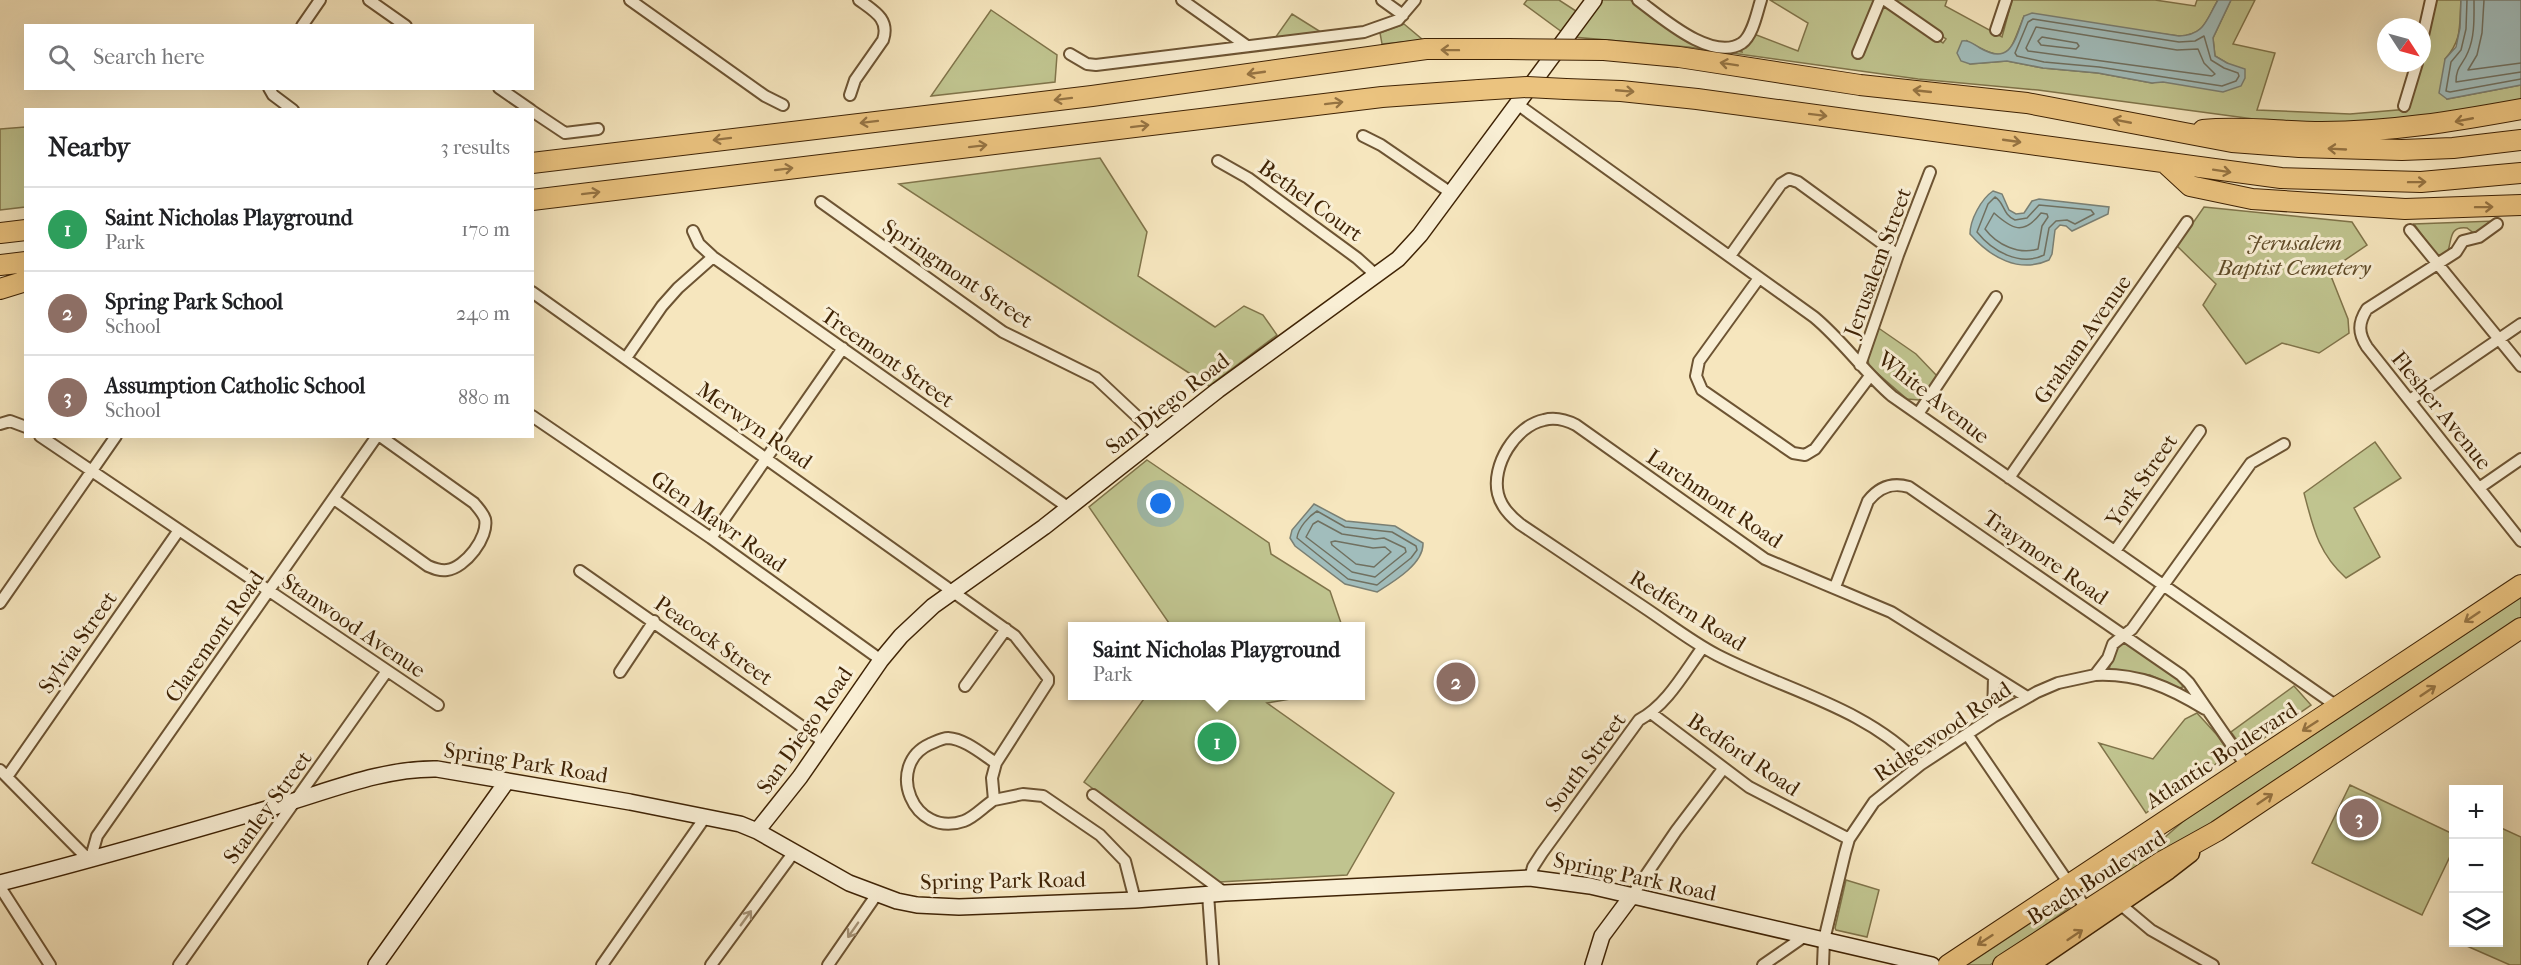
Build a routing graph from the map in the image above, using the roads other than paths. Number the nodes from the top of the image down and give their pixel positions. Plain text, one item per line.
1 (320, 0) edge
2 (369, 0) edge
3 (630, 0) edge
4 (859, 0) edge
5 (1182, 0) edge
6 (1382, 0) edge
7 (1415, 0) edge
8 (1594, 0) edge
9 (1638, 0) edge
10 (1761, 0) edge
11 (1880, 0) edge
12 (1885, 0) edge
13 (2006, 0) edge
14 (2431, 0) edge
15 (1403, 15) junction
16 (2427, 18) edge
17 (303, 24) edge
18 (403, 24) edge
19 (1996, 30) dead end
20 (1937, 36) dead end
21 (1247, 46) junction
22 (1858, 53) dead end
23 (1070, 54) dead end
24 (2414, 72) edge
25 (270, 90) edge
26 (503, 90) edge
27 (850, 95) dead end
28 (1517, 104) junction
29 (783, 105) dead end
30 (2404, 106) dead end
31 (290, 108) edge
32 (529, 108) edge
33 (2521, 109) edge
34 (534, 111) edge
35 (598, 129) dead end
36 (2180, 132) junction
37 (1363, 136) dead end
38 (2521, 140) edge
39 (1218, 161) dead end
40 (2164, 162) junction
41 (534, 163) edge
42 (1930, 172) dead end
43 (2521, 173) edge
44 (1451, 194) junction
45 (534, 200) edge
46 (821, 202) dead end
47 (2521, 205) edge
48 (2187, 222) dead end
49 (2497, 224) dead end
50 (24, 230) edge
51 (2410, 230) dead end
52 (693, 231) dead end
53 (0, 233) edge
54 (1898, 255) junction
55 (713, 256) junction
56 (1730, 256) junction
57 (24, 262) edge
58 (2438, 264) junction
59 (0, 265) edge
60 (1377, 276) junction
61 (1759, 278) junction
62 (24, 282) edge
63 (0, 289) edge
64 (534, 293) edge
65 (1996, 297) dead end
66 (2521, 324) edge
67 (2499, 339) junction
68 (843, 348) junction
69 (626, 358) junction
70 (1860, 365) junction
71 (2521, 366) edge
72 (1870, 376) junction
73 (2410, 400) junction
74 (1918, 414) junction
75 (534, 417) edge
76 (2, 423) edge
77 (24, 426) edge
78 (2200, 432) dead end
79 (1159, 437) junction
80 (43, 438) edge
81 (115, 438) edge
82 (377, 438) edge
83 (381, 438) edge
84 (1512, 444) joint
85 (2284, 444) dead end
86 (767, 458) junction
87 (2521, 459) edge
88 (92, 472) junction
89 (2009, 478) junction
90 (2479, 489) junction
91 (333, 499) junction
92 (1069, 508) junction
93 (179, 530) junction
94 (711, 538) junction
95 (2521, 541) edge
96 (2115, 552) junction
97 (580, 571) dead end
98 (2163, 585) junction
99 (2521, 585) edge
100 (1835, 587) junction
101 (269, 591) junction
102 (954, 591) junction
103 (0, 603) edge
104 (654, 621) junction
105 (1006, 628) junction
106 (2521, 628) edge
107 (2125, 636) junction
108 (1703, 647) junction
109 (881, 660) junction
110 (387, 671) junction
111 (620, 672) dead end
112 (2095, 675) junction
113 (1994, 677) junction
114 (966, 686) dead end
115 (2027, 697) junction
116 (438, 705) dead end
117 (2338, 707) junction
118 (2208, 711) junction
119 (1651, 713) junction
120 (1993, 717) junction
121 (1967, 734) junction
122 (824, 742) junction
123 (996, 763) junction
124 (1920, 765) junction
125 (2247, 767) junction
126 (1723, 770) junction
127 (3, 773) edge
128 (507, 781) junction
129 (1093, 795) dead end
130 (994, 800) junction
131 (295, 801) junction
132 (706, 816) junction
133 (757, 831) junction
134 (1849, 839) junction
135 (2124, 848) junction
136 (794, 852) junction
137 (90, 861) junction
138 (1530, 878) junction
139 (0, 885) edge
140 (2069, 885) junction
141 (1225, 893) junction
142 (877, 894) junction
143 (1209, 894) junction
144 (1631, 897) junction
145 (2117, 898) junction
146 (1135, 900) junction
147 (2087, 910) junction
148 (1805, 936) junction
149 (1824, 940) junction
150 (1899, 961) edge
151 (50, 965) edge
152 (178, 965) edge
153 (376, 965) edge
154 (602, 965) edge
155 (711, 965) edge
156 (828, 965) edge
157 (1213, 965) edge
158 (1593, 965) edge
159 (1763, 965) edge
160 (1823, 965) edge
161 (1932, 965) edge
162 (1948, 965) edge
163 (2003, 965) edge
164 (2029, 965) edge
165 (2213, 965) edge

1 - 17 street
2 - 18 street
3 - 29 street
4 - 27 street
5 - 21 street
6 - 15 street
7 - 15 street
8 - 28 main road, San Diego Road
9 - 10 street
11 - 22 street
12 - 20 street
13 - 19 street
14 - 16 street
15 - 21 street
21 - 23 street
24 - 30 street
25 - 31 street
26 - 32 street
28 - 44 main road, San Diego Road
28 - 56 street, White Avenue
33 -> 36 highway
34 - 35 street
38 -> 36 highway
36 -> 41 highway, bridge
37 - 44 street
39 - 60 street, Bethel Court
40 -> 43 highway
45 -> 40 highway, bridge
40 -> 47 highway
42 - 54 street, Jerusalem Street
44 - 60 main road, San Diego Road
46 - 79 street, Springmont Street
48 - 89 street, Graham Avenue
49 - 58 street
50 - 53 highway
51 - 58 street
52 - 55 street, Treemont Street
54 - 56 street
54 - 70 street, Jerusalem Street
55 - 68 street, Treemont Street
55 - 69 street
56 - 61 street, White Avenue
57 - 59 highway
58 - 67 street
58 - 73 street, Flesher Avenue
60 - 79 main road, San Diego Road
61 - 70 street, White Avenue
61 - 72 street
62 - 63 highway
64 - 69 street, Merwyn Road
65 - 74 street
66 - 67 street
67 - 71 street
67 - 73 street
68 - 86 street
68 - 92 street, Treemont Street
69 - 86 street, Merwyn Road
70 - 72 street, White Avenue
72 - 74 street, White Avenue
73 - 90 street, Flesher Avenue
74 - 89 street, White Avenue
75 - 94 street, Glen Mawr Road
76 - 77 street
78 - 96 street, York Street
79 - 92 main road, San Diego Road
80 - 88 street, Stanwood Avenue
81 - 88 street
82 - 91 street, Claremont Road
83 - 91 street
84 - 100 street, Larchmont Road
84 - 108 street, Redfern Road
85 - 98 street
86 - 94 street
86 - 102 street, Merwyn Road
87 - 90 street
88 - 93 street, Stanwood Avenue
88 - 103 street
89 - 96 street, White Avenue
90 - 95 street, Flesher Avenue
91 - 101 street, Claremont Road
92 - 102 main road, San Diego Road
93 - 101 street, Stanwood Avenue
93 - 127 street, Sylvia Street
94 - 109 street, Glen Mawr Road
96 - 98 street, White Avenue
97 - 104 street, Peacock Street
98 - 107 street
98 - 117 street, White Avenue
99 -> 117 highway, Atlantic Boulevard
100 - 107 street, Traymore Road
100 - 113 street, Larchmont Road
101 - 110 street, Stanwood Avenue
101 - 137 street, Claremont Road
102 - 105 street, Merwyn Road
102 - 109 main road, San Diego Road
104 - 111 street
104 - 122 street, Peacock Street
105 - 114 street
105 - 123 street, Merwyn Road
145 -> 106 highway, Beach Boulevard
107 - 112 street
107 - 118 street, Traymore Road
108 - 119 street, South Street
108 - 124 street, Redfern Road
109 - 122 main road, San Diego Road
110 - 116 street, Stanwood Avenue
110 - 131 street, Stanley Street
112 - 115 street, Ridgewood Road
112 - 118 street, Ridgewood Road
113 - 115 street, Larchmont Road
113 - 120 street
115 - 120 street, Ridgewood Road
117 -> 125 highway, Atlantic Boulevard
118 - 125 street, Traymore Road
119 - 126 street, Bedford Road
119 - 138 street, South Street
120 - 121 street, Ridgewood Road
121 - 124 street, Ridgewood Road
121 - 140 street
122 - 133 main road, San Diego Road
123 - 130 street
123 - 130 street
124 - 134 street, Ridgewood Road
125 - 135 highway, Atlantic Boulevard
126 - 134 street, Bedford Road
126 - 144 street
127 - 137 street
128 - 131 main road, Spring Park Road
128 - 132 main road, Spring Park Road
128 - 153 main road
129 - 141 street
130 - 146 street
131 - 137 main road, Spring Park Road
131 - 152 street, Stanley Street
132 - 133 main road, Spring Park Road
132 - 154 street
133 - 136 main road, Spring Park Road
134 - 149 street, Ridgewood Road
135 - 140 highway, Atlantic Boulevard
135 - 145 highway
136 - 142 main road, Spring Park Road
155 -> 136 street
137 - 139 main road, Spring Park Road
138 - 141 main road, Spring Park Road
138 - 144 main road, Spring Park Road
139 - 151 street
140 - 147 street
140 -> 162 highway, Atlantic Boulevard
141 - 143 main road, Spring Park Road
142 - 146 main road, Spring Park Road
142 -> 156 street
143 - 146 main road, Spring Park Road
143 - 157 street
144 - 148 main road, Spring Park Road
144 - 158 main road
145 - 147 highway, Beach Boulevard
164 -> 145 main road
145 - 165 street
147 - 163 highway, Beach Boulevard
148 - 149 main road, Spring Park Road
148 - 159 street
149 - 150 main road, Spring Park Road
149 - 160 street, Ridgewood Road
150 - 161 main road, Spring Park Road

